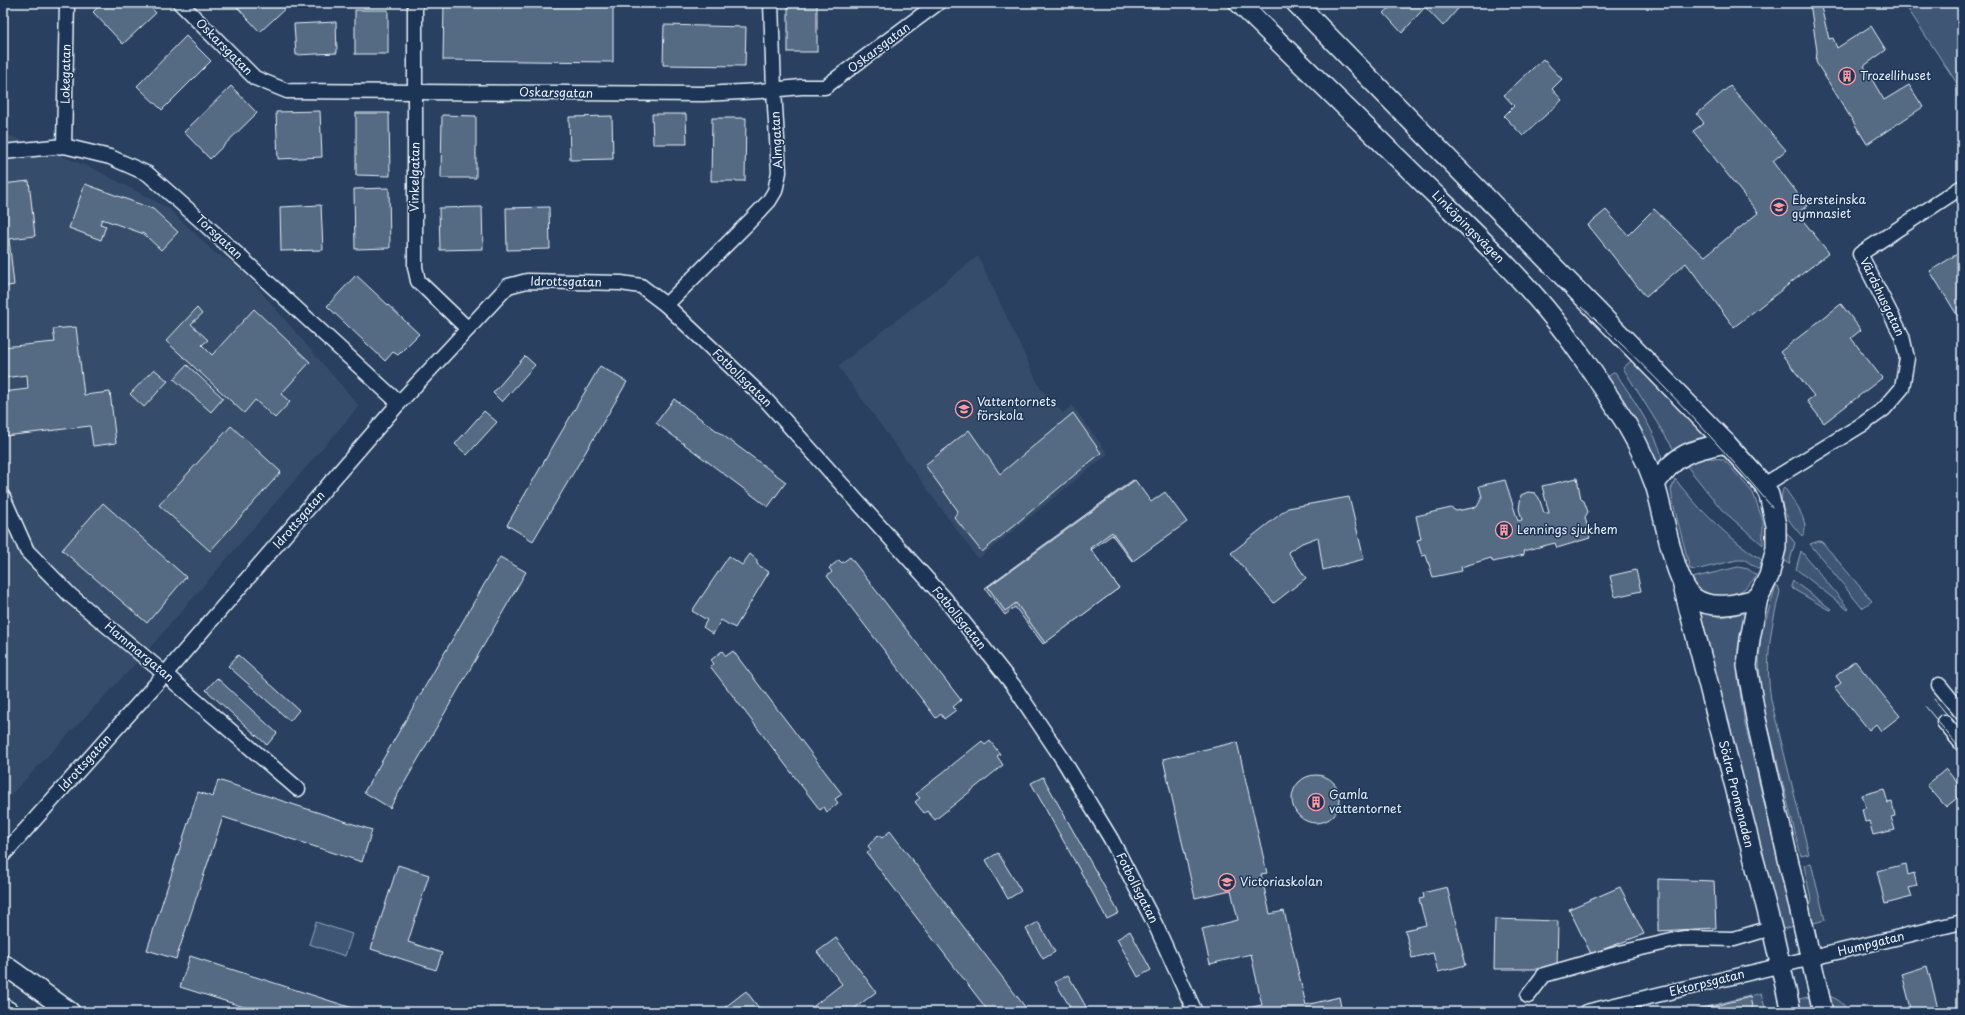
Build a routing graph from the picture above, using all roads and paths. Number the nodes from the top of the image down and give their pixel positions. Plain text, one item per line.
1 (68, 3) edge
2 (180, 3) edge
3 (415, 3) edge
4 (772, 3) edge
5 (938, 3) edge
6 (1239, 3) edge
7 (1296, 3) edge
8 (774, 90) junction
9 (416, 92) junction
10 (64, 146) junction
11 (3, 152) edge
12 (1962, 187) edge
13 (641, 286) joint
14 (666, 305) junction
15 (468, 329) junction
16 (400, 403) junction
17 (1726, 444) junction
18 (1654, 484) junction
19 (1764, 485) junction
20 (3, 497) edge
21 (1680, 577) junction
22 (1758, 598) junction
23 (165, 674) junction
24 (1939, 685) dead end
25 (1962, 713) edge
26 (1944, 722) dead end
27 (1962, 744) edge
28 (298, 789) dead end
29 (3, 855) edge
30 (1962, 922) edge
31 (1770, 928) junction
32 (1810, 959) junction
33 (3, 964) edge
34 (1780, 965) junction
35 (1528, 996) dead end
36 (3, 1008) edge
37 (9, 1012) edge
38 (70, 1012) edge
39 (1195, 1012) edge
40 (1586, 1012) edge
41 (1791, 1012) edge
42 (1823, 1012) edge

1 - 10 street, Lokegatan
2 - 9 street, Oskarsgatan
3 - 9 street, Vinkelgatan
4 - 8 street, Almgatan
5 - 8 street, Oskarsgatan
6 - 18 main road, Linköpingsvägen
7 - 17 main road
8 - 9 street, Oskarsgatan
8 - 14 street, Almgatan
9 - 15 street, Vinkelgatan
10 - 11 street, Torsgatan
10 - 16 street, Torsgatan
12 - 19 street, Värdshusgatan
13 - 14 street, Fotbollsgatan
13 - 15 street, Idrottsgatan
14 - 39 street, Fotbollsgatan
15 - 16 street, Idrottsgatan
16 - 23 street, Idrottsgatan
17 - 18 main road
17 - 19 main road
18 - 21 main road
19 - 22 main road
20 - 23 street, Hammargatan
21 - 22 main road
21 - 31 main road, Södra Promenaden
22 - 32 main road
23 - 28 street, Hammargatan
23 - 29 street, Idrottsgatan
24 - 25 street
26 - 27 street
30 - 32 street, Humpgatan
31 - 34 main road, Södra Promenaden
31 - 35 street
32 - 34 street, Humpgatan
32 - 42 main road
33 - 38 main road
34 - 40 street, Ektorpsgatan
34 - 41 main road, Södra Promenaden
36 - 37 main road

